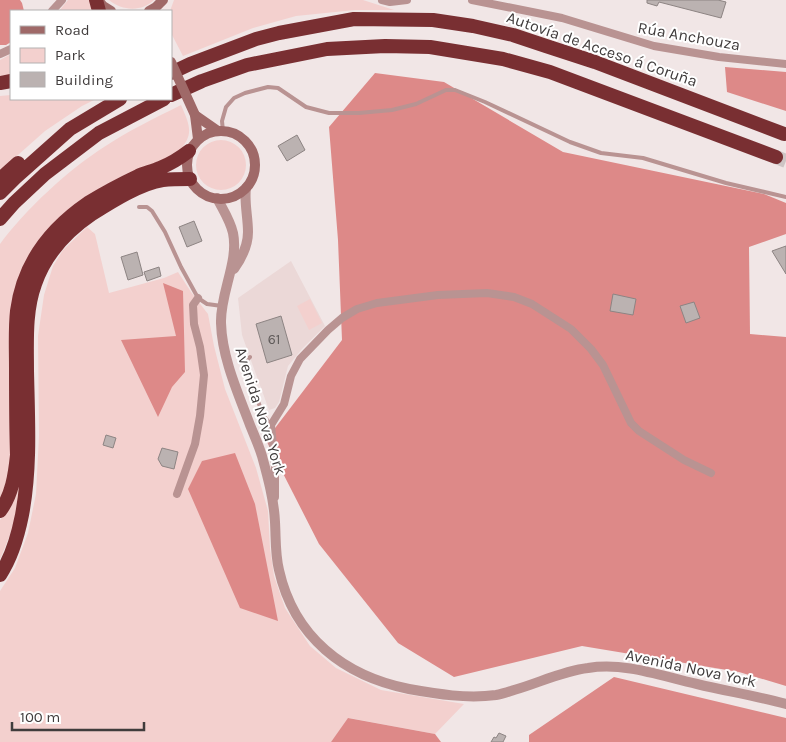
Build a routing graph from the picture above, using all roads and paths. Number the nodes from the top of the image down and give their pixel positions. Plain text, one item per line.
1 (62, 0) edge
2 (97, 0) edge
3 (164, 0) edge
4 (382, 0) edge
5 (407, 0) edge
6 (472, 0) edge
7 (53, 10) edge
8 (109, 10) edge
9 (151, 10) edge
10 (172, 64) edge
11 (786, 64) edge
12 (172, 73) edge
13 (172, 95) edge
14 (117, 100) edge
15 (118, 100) edge
16 (162, 100) edge
17 (195, 115) junction
18 (220, 131) junction
19 (784, 134) dead end
20 (198, 139) junction
21 (189, 152) junction
22 (776, 157) tunnel mouth
23 (0, 179) edge
24 (190, 179) junction
25 (246, 188) junction
26 (0, 193) edge
27 (786, 197) edge
28 (217, 198) junction
29 (139, 207) dead end
30 (0, 219) edge
31 (228, 279) junction
32 (198, 298) junction
33 (222, 306) junction
34 (250, 358) dead end
35 (271, 426) junction
36 (711, 473) dead end
37 (177, 494) dead end
38 (0, 511) edge
39 (275, 522) junction
40 (0, 575) edge
41 (786, 704) edge

1 - 7 street
2 - 8 main road
3 - 9 main road
4 - 5 street
6 - 11 street, Rúa Anchouza
10 - 17 main road, bridge
12 - 19 highway, Autovía de Acceso á Coruña
13 - 22 highway
14 - 23 highway
15 - 26 highway
16 - 30 highway
17 - 18 main road
17 - 20 main road
18 - 20 main road
18 - 25 main road
18 - 27 lane
20 - 21 main road
21 - 24 main road
21 - 38 highway
24 - 28 main road
24 - 40 highway
25 - 28 main road
25 - 31 street, Avenida Nova York
28 - 31 street, Avenida Nova York
29 - 32 lane
31 - 33 street, Avenida Nova York
32 - 33 lane
32 - 37 street
33 - 39 street, Avenida Nova York
34 - 35 lane
35 - 36 street
35 - 39 street, Avenida Nova York
39 - 41 street, Avenida Nova York

